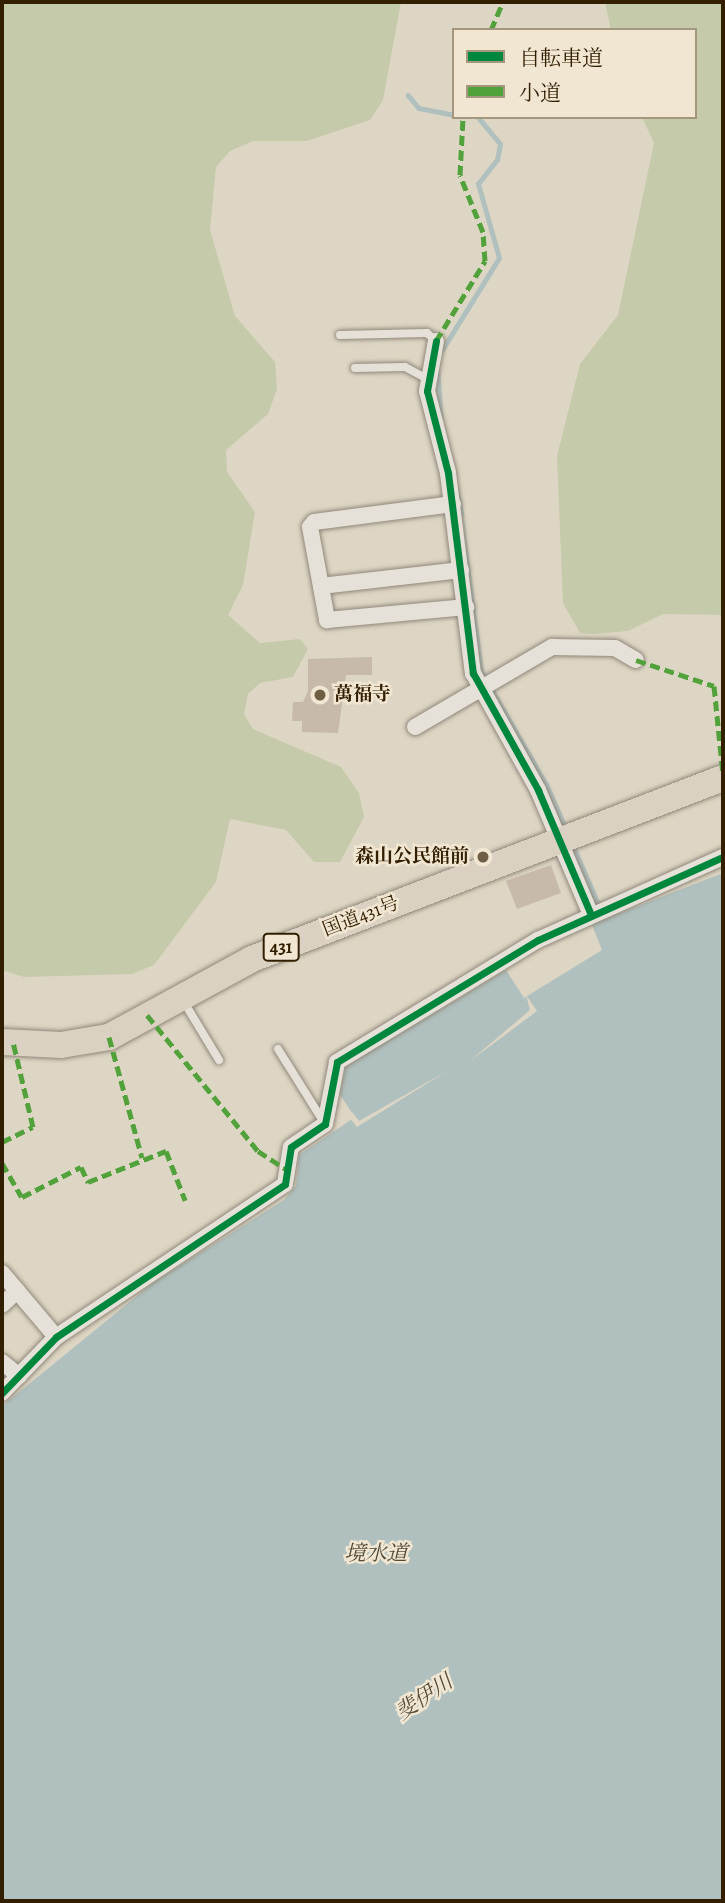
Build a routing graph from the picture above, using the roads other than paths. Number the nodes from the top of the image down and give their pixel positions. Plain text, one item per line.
1 (340, 335) dead end
2 (436, 341) joint
3 (355, 368) dead end
4 (428, 379) junction
5 (453, 504) junction
6 (461, 570) junction
7 (321, 586) junction
8 (466, 607) junction
9 (636, 660) dead end
10 (488, 688) junction
11 (415, 727) dead end
12 (723, 778) edge
13 (567, 839) junction
14 (723, 857) edge
15 (597, 913) junction
16 (180, 996) junction
17 (2, 1042) edge
18 (278, 1049) dead end
19 (219, 1060) dead end
20 (325, 1124) junction
21 (2, 1273) edge
22 (17, 1291) junction
23 (2, 1305) edge
24 (56, 1337) junction
25 (2, 1363) edge
26 (19, 1376) junction
27 (2, 1393) edge

1 - 2 lane
2 - 4 street
3 - 4 lane
4 - 5 street
5 - 6 street
5 - 7 street
6 - 7 street
6 - 8 street
7 - 8 street
8 - 10 street
9 - 10 street
10 - 11 street
10 - 13 street
12 - 13 highway, 国道431号 / 431
13 - 15 street
13 - 16 highway, 国道431号 / 431
14 - 15 street
15 - 20 street
16 - 17 highway, 国道431号 / 431
16 - 19 lane
18 - 20 lane
20 - 24 street
21 - 22 street
22 - 23 street
22 - 24 street
24 - 26 street
25 - 26 street
26 - 27 street

